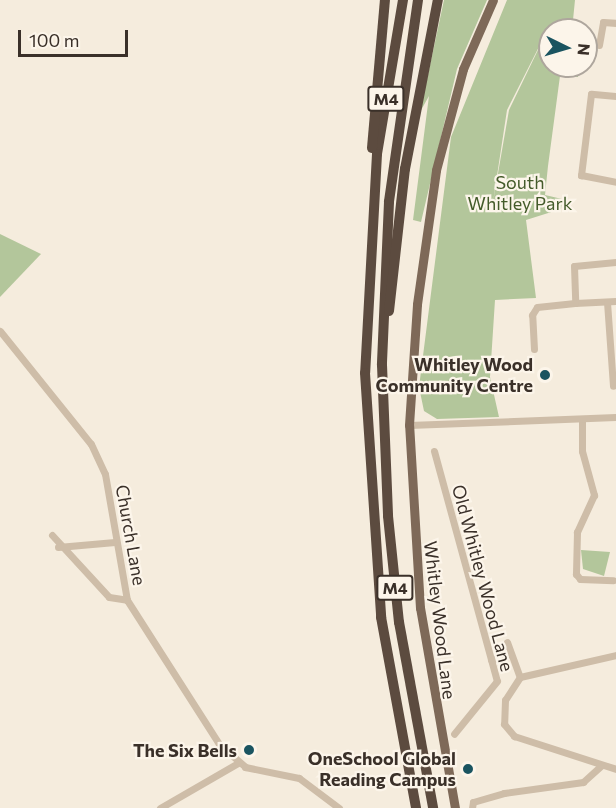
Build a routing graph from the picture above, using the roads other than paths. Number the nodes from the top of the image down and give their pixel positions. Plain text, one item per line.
1 (385, 0) edge
2 (403, 0) edge
3 (418, 0) edge
4 (438, 0) edge
5 (493, 0) edge
6 (616, 23) edge
7 (599, 45) dead end
8 (616, 96) edge
9 (616, 182) edge
10 (373, 199) junction
11 (616, 262) edge
12 (616, 301) edge
13 (607, 302) junction
14 (575, 303) junction
15 (0, 331) edge
16 (534, 349) dead end
17 (382, 365) junction
18 (613, 386) dead end
19 (616, 417) edge
20 (582, 419) junction
21 (409, 425) junction
22 (434, 451) dead end
23 (52, 535) dead end
24 (115, 542) junction
25 (58, 547) junction
26 (613, 580) dead end
27 (127, 600) junction
28 (507, 642) dead end
29 (510, 654) junction
30 (616, 655) edge
31 (491, 660) junction
32 (520, 677) junction
33 (454, 734) dead end
34 (238, 763) junction
35 (601, 766) junction
36 (616, 769) edge
37 (472, 806) edge
38 (159, 808) edge
39 (339, 808) edge
40 (416, 808) edge
41 (433, 808) edge
42 (455, 808) edge

1 - 10 highway, M4
2 - 10 highway, M4
3 - 17 highway, M4
4 - 17 highway, M4
5 - 21 main road, Whitley Wood Lane
6 - 7 street
8 - 9 street
10 - 40 highway, M4
11 - 14 street
12 - 13 street
13 - 14 street
13 - 18 street
14 - 16 street
15 - 24 street, Church Lane
17 - 41 highway, M4
19 - 20 street
20 - 21 street
20 - 26 street
21 - 42 main road, Whitley Wood Lane
22 - 31 street, Old Whitley Wood Lane
23 - 25 street
24 - 25 street
24 - 27 street, Church Lane
25 - 27 street
27 - 34 street, Church Lane
28 - 29 street
29 - 31 street
29 - 32 street
30 - 32 street
31 - 33 street, Old Whitley Wood Lane
32 - 35 street
34 - 38 street
34 - 39 street
35 - 36 street
35 - 37 street

